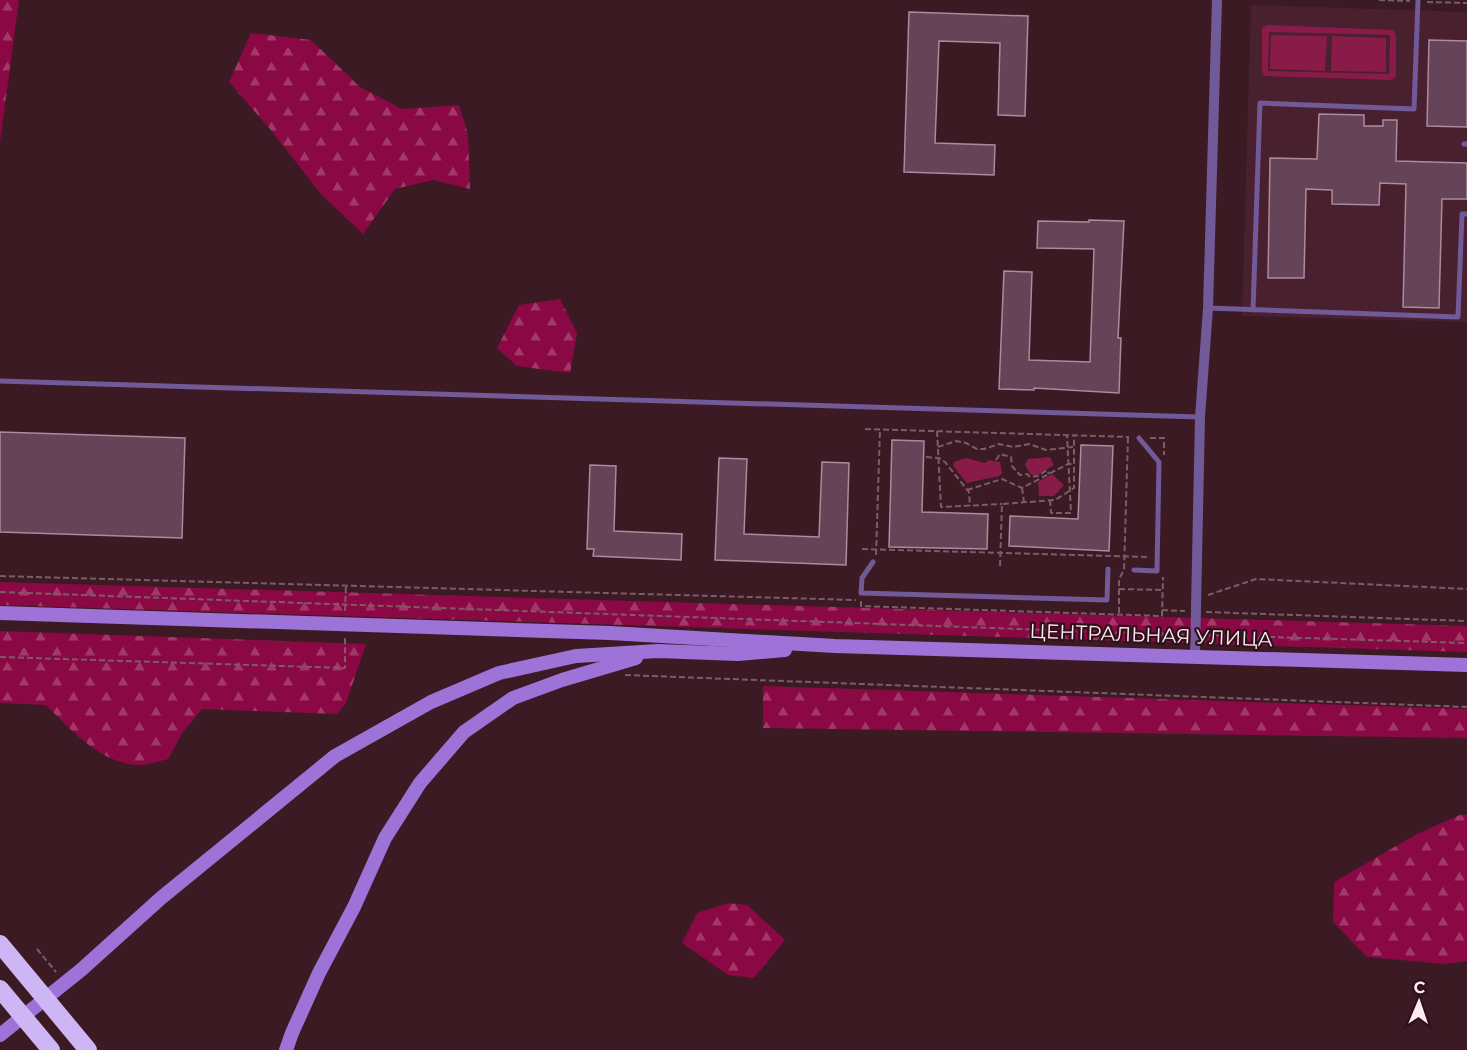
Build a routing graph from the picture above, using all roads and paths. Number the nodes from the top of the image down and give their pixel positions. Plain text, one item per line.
1 (1217, 0) edge
2 (1418, 0) edge
3 (1467, 214) edge
4 (1208, 308) junction
5 (1253, 310) junction
6 (0, 381) edge
7 (1200, 417) junction
8 (865, 429) dead end
9 (880, 429) junction
10 (938, 431) junction
11 (1067, 435) junction
12 (1074, 435) junction
13 (1128, 437) junction
14 (1139, 438) joint
15 (938, 447) junction
16 (1074, 447) junction
17 (1067, 448) junction
18 (926, 458) dead end
19 (939, 458) junction
20 (996, 460) dead end
21 (1068, 464) junction
22 (1074, 464) junction
23 (1049, 474) junction
24 (1022, 488) junction
25 (967, 490) junction
26 (1070, 490) junction
27 (1050, 500) junction
28 (1024, 502) junction
29 (1002, 504) junction
30 (970, 506) junction
31 (862, 549) dead end
32 (877, 549) junction
33 (1000, 553) junction
34 (1124, 557) junction
35 (1157, 558) junction
36 (875, 562) joint
37 (1000, 566) dead end
38 (1108, 569) dead end
39 (1134, 570) dead end
40 (0, 576) edge
41 (1119, 589) junction
42 (1467, 589) edge
43 (1163, 590) dead end
44 (0, 592) edge
45 (866, 593) junction
46 (1197, 605) junction
47 (866, 606) junction
48 (0, 613) edge
49 (1119, 614) junction
50 (1467, 621) edge
51 (1196, 635) junction
52 (1467, 643) edge
53 (835, 646) junction
54 (658, 651) junction
55 (1195, 655) junction
56 (0, 657) edge
57 (1467, 665) edge
58 (345, 668) dead end
59 (622, 675) dead end
60 (1467, 707) edge
61 (0, 944) edge
62 (37, 949) dead end
63 (65, 983) junction
64 (0, 989) edge
65 (0, 1035) edge
66 (51, 1050) edge
67 (88, 1050) edge
68 (286, 1050) edge

1 - 4 street
2 - 5 lane
3 - 5 lane
4 - 5 lane
4 - 7 street
6 - 7 lane
7 - 46 street
8 - 9 path
9 - 10 path
9 - 32 path
10 - 11 path
10 - 15 path
11 - 12 path
11 - 17 path
12 - 13 path
12 - 16 path
13 - 14 path
13 - 34 path
14 - 35 lane
15 - 17 path
15 - 19 path
16 - 17 path
16 - 22 path
17 - 21 path
18 - 19 path
19 - 25 path
19 - 30 path
20 - 23 path
21 - 22 path
21 - 23 path
21 - 26 path
22 - 26 path
23 - 24 path
24 - 25 path
24 - 28 path
25 - 30 path
26 - 27 path
26 - 27 path
27 - 28 path
28 - 29 path
29 - 30 path
29 - 33 path
31 - 32 path
32 - 33 path
32 - 36 path
33 - 34 path
33 - 37 path
34 - 35 path
34 - 41 path
35 - 39 lane
36 - 45 lane
38 - 45 lane
40 - 47 path
41 - 43 path
41 - 49 path
42 - 46 path
44 - 51 path
45 - 47 path
46 - 49 path
46 - 50 path
46 - 51 street
47 - 49 path
48 - 53 main road
51 - 52 path
51 - 55 street
53 - 54 main road
53 - 55 main road, ЦЕНТРАЛЬНАЯ УЛИЦА
54 - 63 main road
54 - 68 main road
55 - 57 main road, ЦЕНТРАЛЬНАЯ УЛИЦА
56 - 58 path
59 - 60 path
61 - 67 highway
62 - 63 path
63 - 65 main road
64 - 66 highway

